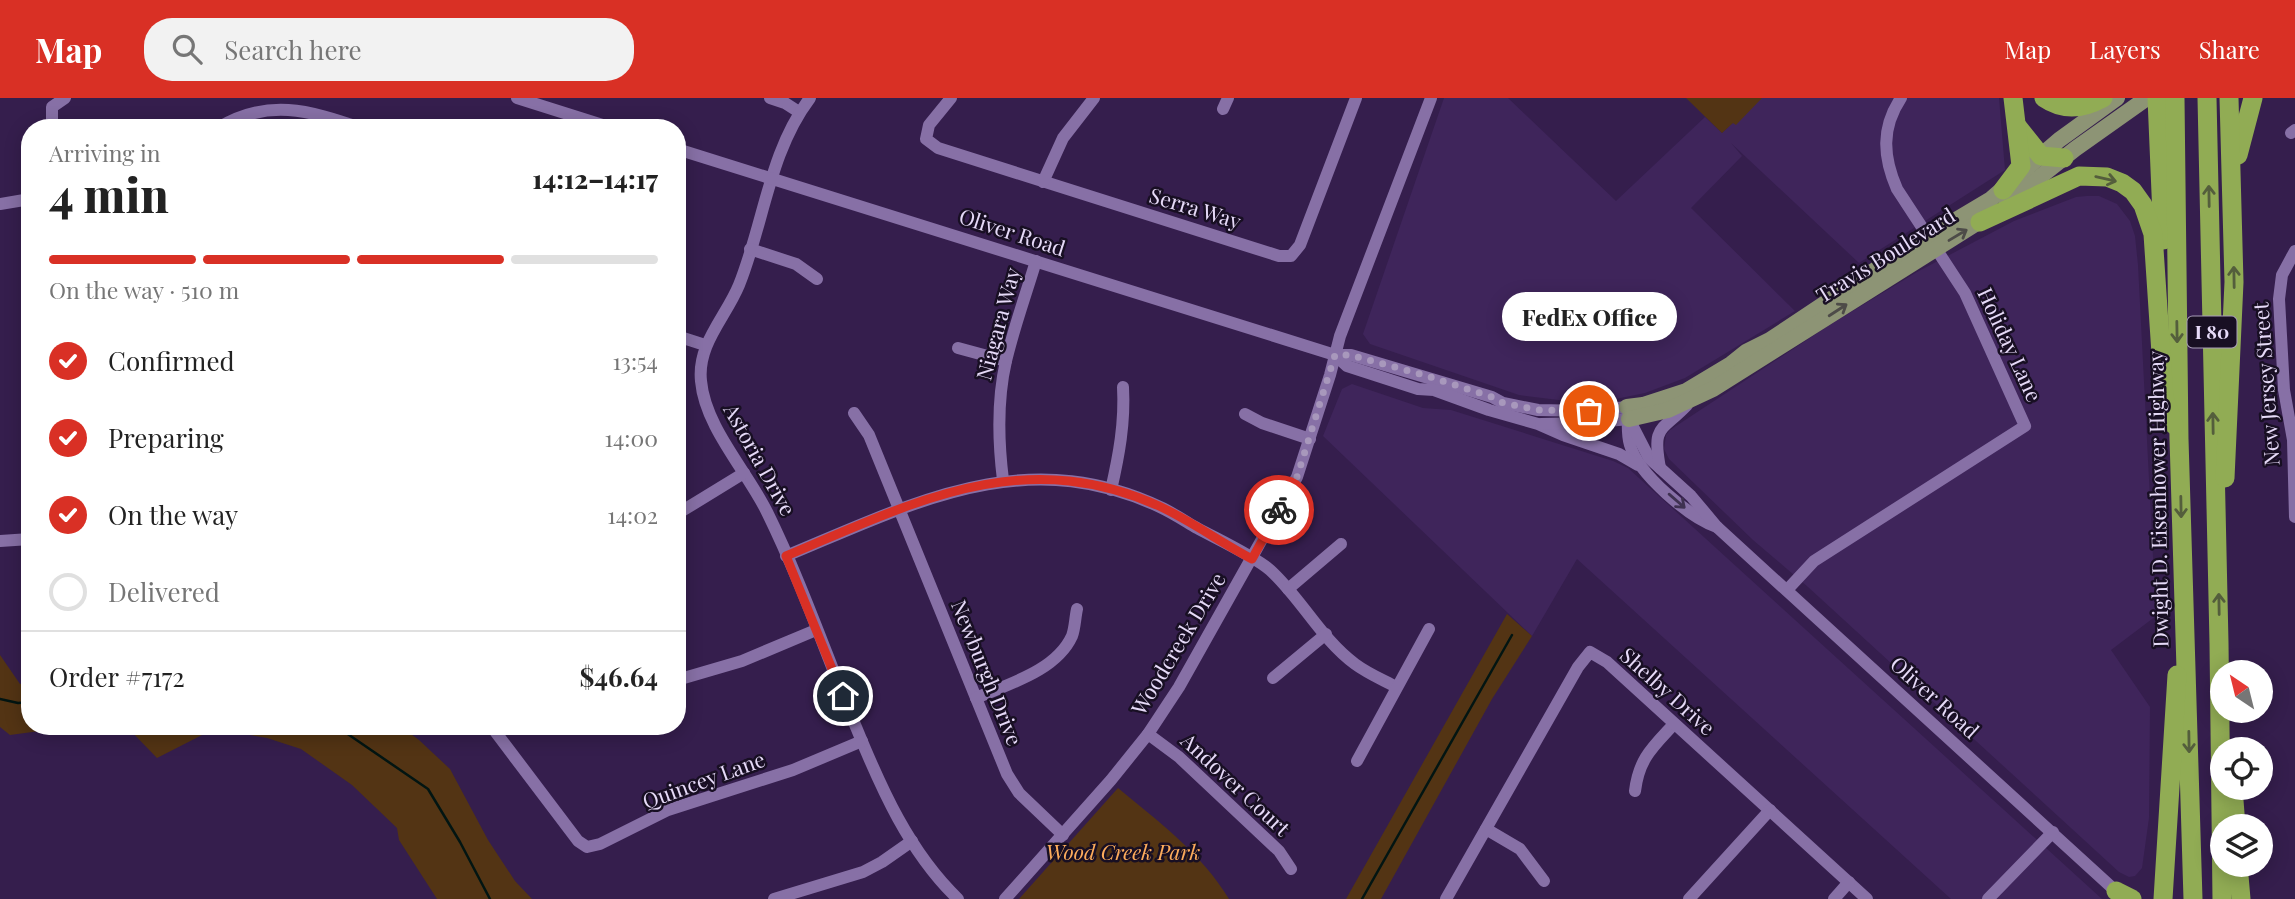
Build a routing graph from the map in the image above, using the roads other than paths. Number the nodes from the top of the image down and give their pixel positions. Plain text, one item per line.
1 (65, 98) edge
2 (517, 98) edge
3 (770, 98) edge
4 (810, 98) edge
5 (951, 98) edge
6 (1094, 98) edge
7 (1356, 98) edge
8 (1431, 98) edge
9 (1901, 98) edge
10 (2013, 98) edge
11 (2044, 98) edge
12 (2103, 98) edge
13 (2117, 98) edge
14 (2147, 98) edge
15 (2157, 98) edge
16 (2175, 98) edge
17 (2207, 98) edge
18 (2229, 98) edge
19 (2253, 98) edge
20 (799, 112) junction
21 (52, 119) edge
22 (230, 119) edge
23 (315, 119) edge
24 (584, 119) edge
25 (2016, 125) junction
26 (686, 152) edge
27 (2041, 156) junction
28 (2064, 158) junction
29 (773, 178) junction
30 (1043, 181) junction
31 (2003, 190) junction
32 (2231, 197) junction
33 (21, 200) edge
34 (0, 204) edge
35 (1980, 222) junction
36 (1932, 243) junction
37 (750, 249) junction
38 (2295, 251) edge
39 (1036, 261) junction
40 (2176, 264) junction
41 (817, 279) dead end
42 (2295, 335) edge
43 (2281, 336) junction
44 (686, 340) edge
45 (705, 345) junction
46 (958, 348) dead end
47 (1335, 355) junction
48 (1006, 361) junction
49 (1123, 387) dead end
50 (1690, 401) junction
51 (854, 413) dead end
52 (1628, 413) junction
53 (1245, 414) dead end
54 (1538, 424) junction
55 (1310, 439) junction
56 (2179, 439) junction
57 (1642, 467) junction
58 (1660, 468) junction
59 (744, 473) junction
60 (1003, 480) junction
61 (1111, 490) junction
62 (686, 508) edge
63 (899, 509) junction
64 (2295, 517) edge
65 (1717, 527) junction
66 (21, 540) edge
67 (0, 541) edge
68 (1341, 544) dead end
69 (786, 556) junction
70 (1252, 559) junction
71 (2218, 565) junction
72 (1288, 589) junction
73 (1787, 590) junction
74 (2183, 601) junction
75 (1077, 609) dead end
76 (1429, 629) dead end
77 (816, 630) junction
78 (1325, 634) junction
79 (2219, 643) junction
80 (2221, 660) edge
81 (686, 677) edge
82 (1273, 678) dead end
83 (1396, 687) junction
84 (976, 698) junction
85 (1674, 724) junction
86 (1148, 734) junction
87 (498, 735) edge
88 (862, 741) junction
89 (1357, 761) dead end
90 (1635, 791) dead end
91 (1770, 810) junction
92 (1486, 829) junction
93 (2053, 832) junction
94 (1063, 835) junction
95 (912, 841) junction
96 (1291, 869) dead end
97 (2239, 877) edge
98 (1544, 881) dead end
99 (1849, 882) junction
100 (2164, 892) edge
101 (2124, 896) edge
102 (774, 899) edge
103 (958, 899) edge
104 (1004, 899) edge
105 (1446, 899) edge
106 (1689, 899) edge
107 (1834, 899) edge
108 (1867, 899) edge
109 (1988, 899) edge
110 (2148, 899) edge
111 (2193, 899) edge
112 (2222, 899) edge
113 (2241, 899) edge

1 - 21 street
2 - 24 street
3 - 20 street
4 - 20 street, Astoria Drive
5 - 30 street, Serra Way
6 - 30 street
7 - 30 street, Serra Way
8 - 47 street, Woodcreek Drive
9 - 36 street, Holiday Lane
10 - 25 highway
11 - 12 highway
13 - 27 main road, Travis Boulevard
14 - 28 main road, Travis Boulevard
15 - 40 highway
16 - 40 highway, Dwight D. Eisenhower Highway / I 80
71 -> 17 highway, I 80
18 - 32 highway
19 - 32 highway
20 - 29 street, Astoria Drive
22 - 23 street
25 - 27 highway
25 - 31 highway
26 - 29 street, Oliver Road
27 - 28 highway
27 - 31 main road, Travis Boulevard
28 - 35 main road, Travis Boulevard
29 - 37 street, Astoria Drive
29 - 39 street, Oliver Road
31 - 36 main road, Travis Boulevard
71 -> 32 highway
33 - 34 street
36 -> 35 main road, Travis Boulevard
35 -> 56 highway
50 -> 36 main road, Travis Boulevard
36 - 52 main road, Travis Boulevard
36 - 73 street, Holiday Lane
37 - 41 street
37 - 45 street, Astoria Drive
38 - 43 street, New Jersey Street
39 - 47 street, Oliver Road
39 - 48 street, Niagara Way
40 -> 56 highway, Dwight D. Eisenhower Highway / I 80
42 - 43 street
43 - 64 street, New Jersey Street
44 - 45 street
45 - 59 street, Astoria Drive
46 - 48 street
47 - 52 street, Oliver Road
47 - 54 street, Oliver Road
47 - 55 street, Woodcreek Drive
48 - 60 street, Niagara Way
49 - 61 street
50 - 52 main road, Travis Boulevard
50 - 58 street
51 - 63 street, Newburgh Drive
52 - 54 street, Oliver Road
52 - 57 street, Oliver Road
52 - 58 street, Oliver Road
53 - 55 street
54 - 57 street, Oliver Road
55 - 70 street, Woodcreek Drive
56 -> 74 highway, Dwight D. Eisenhower Highway / I 80
57 -> 65 street, Oliver Road
58 - 65 street, Oliver Road
59 - 62 street
59 - 69 street, Astoria Drive
60 - 61 street
60 - 63 street
61 - 70 street
63 - 69 street
63 - 84 street, Newburgh Drive
65 - 73 street, Oliver Road
66 - 67 street
68 - 72 street
69 - 77 street, Astoria Drive
70 - 72 street
70 - 86 street, Woodcreek Drive
79 -> 71 highway, I 80
72 - 78 street
73 - 93 street, Oliver Road
74 - 100 highway
74 -> 111 highway, Dwight D. Eisenhower Highway / I 80
75 - 84 street
76 - 83 street
77 - 81 street
77 - 88 street, Astoria Drive
78 - 82 street
78 - 83 street
79 - 80 highway
79 - 112 highway, I 80
83 - 89 street
84 - 94 street, Newburgh Drive
85 - 90 street
85 - 91 street, Shelby Drive
85 - 92 street, Shelby Drive
86 - 94 street, Woodcreek Drive
86 - 96 street, Andover Court
87 - 88 street, Quincey Lane
88 - 95 street, Astoria Drive
91 - 99 street, Shelby Drive
91 - 106 street
92 - 98 street
92 - 105 street, Shelby Drive
93 - 101 street, Oliver Road
93 - 109 street
94 - 104 street, Woodcreek Drive
95 - 102 street
95 - 103 street, Astoria Drive
97 - 113 highway
99 - 107 street
99 - 108 street, Shelby Drive
100 - 110 highway

